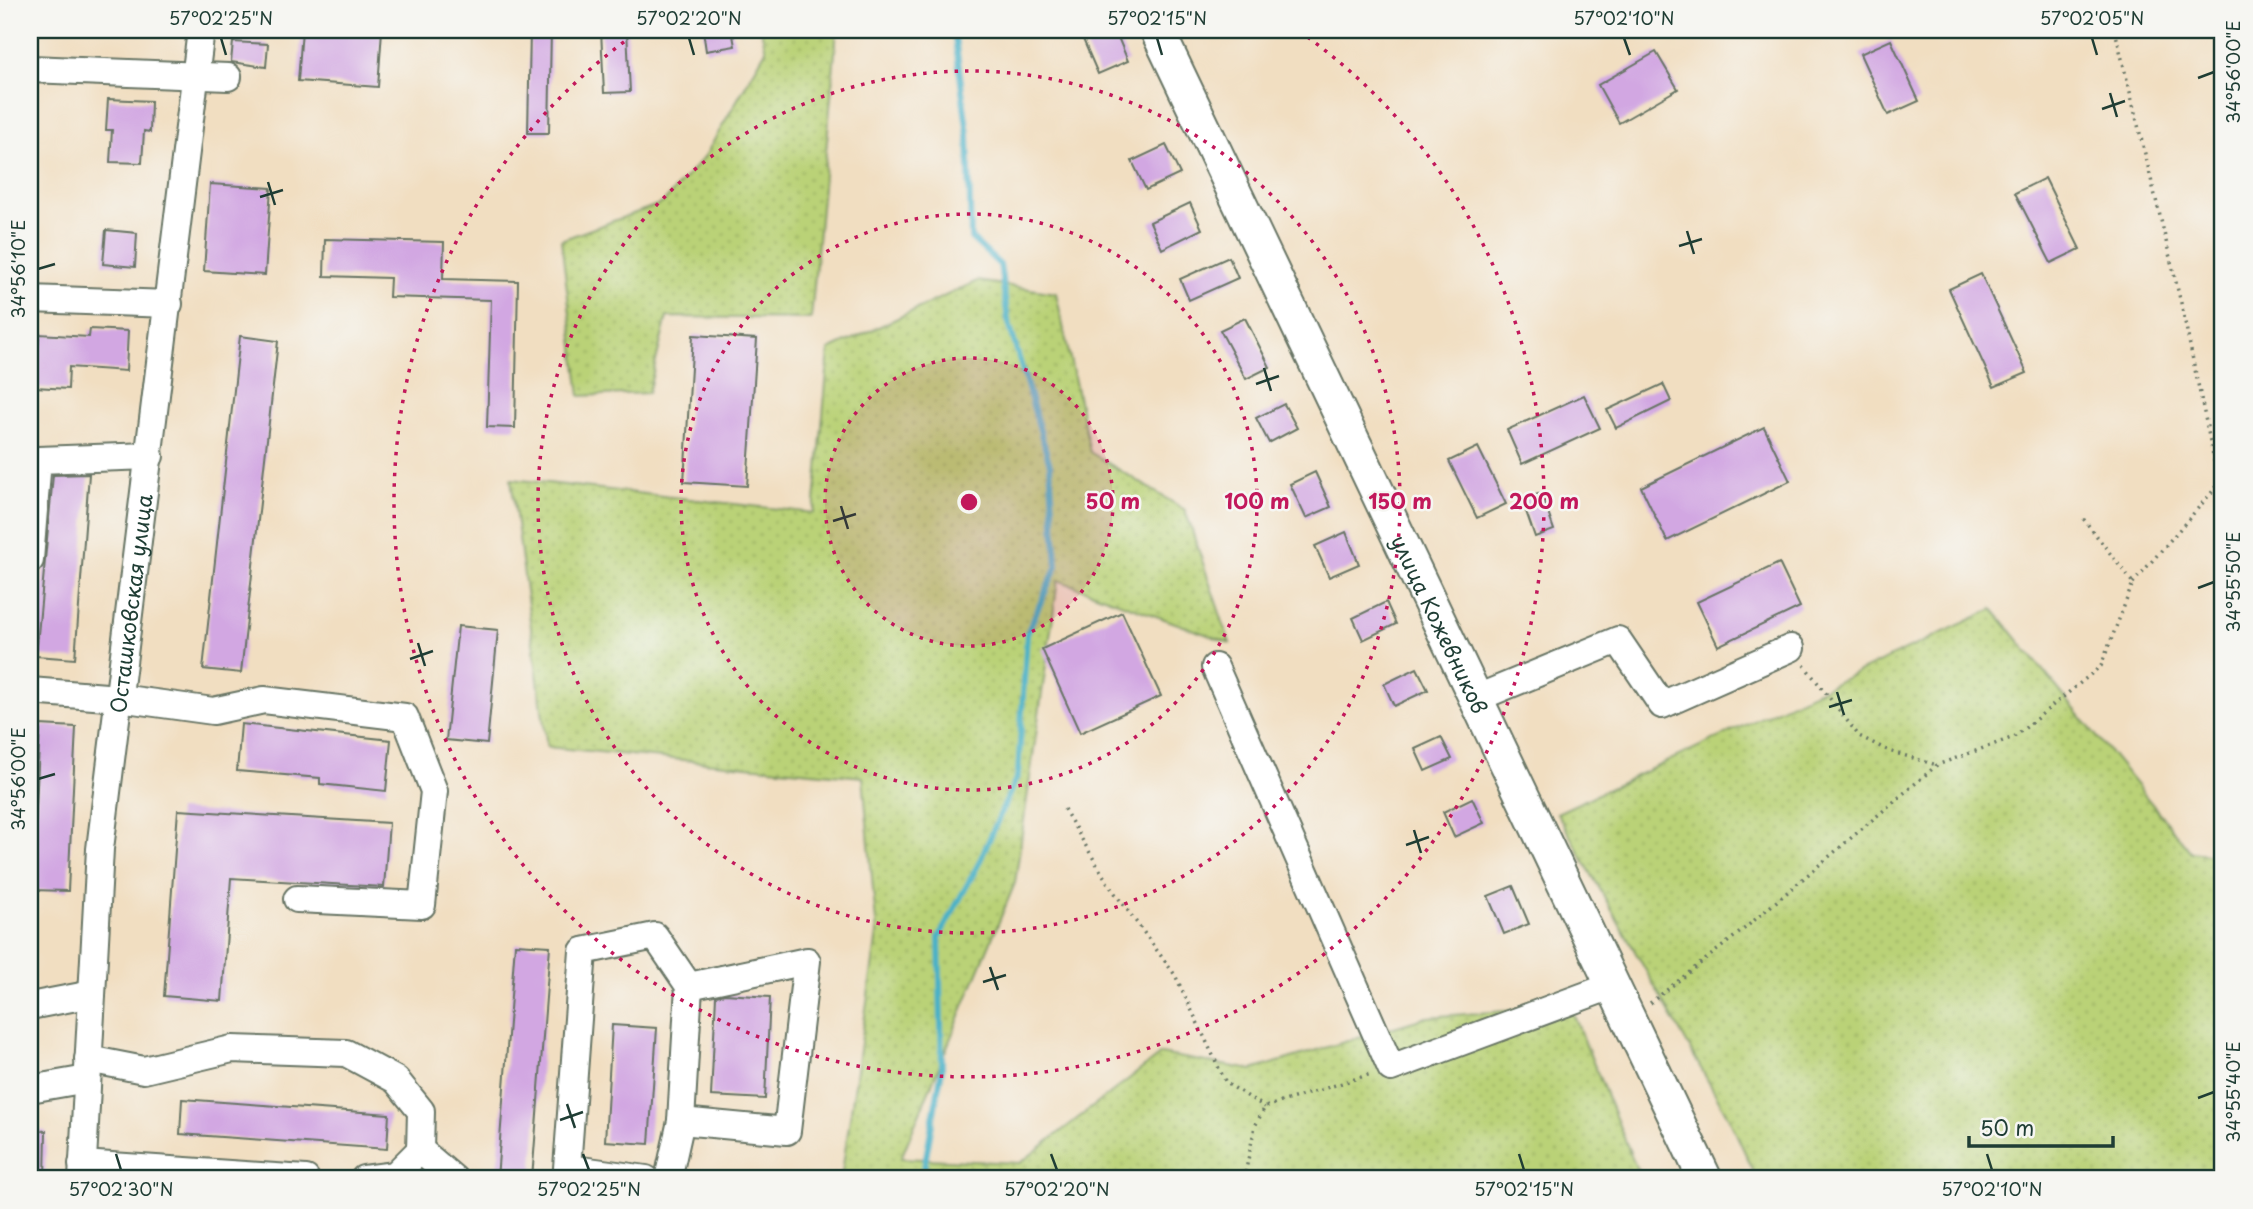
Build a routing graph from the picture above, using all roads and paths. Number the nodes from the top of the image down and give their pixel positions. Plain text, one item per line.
1 (201, 30) edge
2 (1157, 30) edge
3 (2115, 30) edge
4 (30, 69) edge
5 (195, 73) junction
6 (228, 77) dead end
7 (30, 299) edge
8 (169, 304) junction
9 (150, 456) junction
10 (2082, 516) dead end
11 (30, 560) edge
12 (2133, 583) junction
13 (1791, 648) joint
14 (1215, 667) dead end
15 (30, 691) edge
16 (119, 698) junction
17 (1477, 698) junction
18 (1937, 765) junction
19 (1064, 809) dead end
20 (297, 899) dead end
21 (1614, 985) junction
22 (689, 986) junction
23 (92, 994) junction
24 (30, 1006) edge
25 (1630, 1019) junction
26 (1391, 1068) junction
27 (88, 1069) junction
28 (30, 1089) edge
29 (1265, 1107) junction
30 (681, 1121) junction
31 (420, 1150) junction
32 (82, 1172) edge
33 (306, 1179) edge
34 (364, 1179) edge
35 (454, 1179) edge
36 (646, 1179) edge
37 (668, 1179) edge
38 (1244, 1179) edge
39 (1705, 1179) edge

1 - 5 street, Осташковская улица
2 - 17 main road, улица Кожевников
3 - 12 path
4 - 5 street
5 - 6 street
5 - 8 street, Осташковская улица
7 - 8 street
8 - 9 street, Осташковская улица
9 - 11 street
9 - 16 street, Осташковская улица
10 - 12 path
12 - 18 path
13 - 17 street
13 - 18 path
14 - 26 street
15 - 16 street
16 - 20 street
16 - 23 street, Осташковская улица
17 - 21 main road, улица Кожевников
18 - 25 path
19 - 29 path
21 - 25 main road, улица Кожевников
21 - 26 street
22 - 30 street
22 - 30 street
22 - 36 street
23 - 24 street
23 - 27 street, Осташковская улица
25 - 39 main road, улица Кожевников
26 - 29 path
27 - 28 street
27 - 31 street
27 - 32 street, Осташковская улица
29 - 38 path
30 - 37 street
31 - 34 street
31 - 35 street
32 - 33 street

